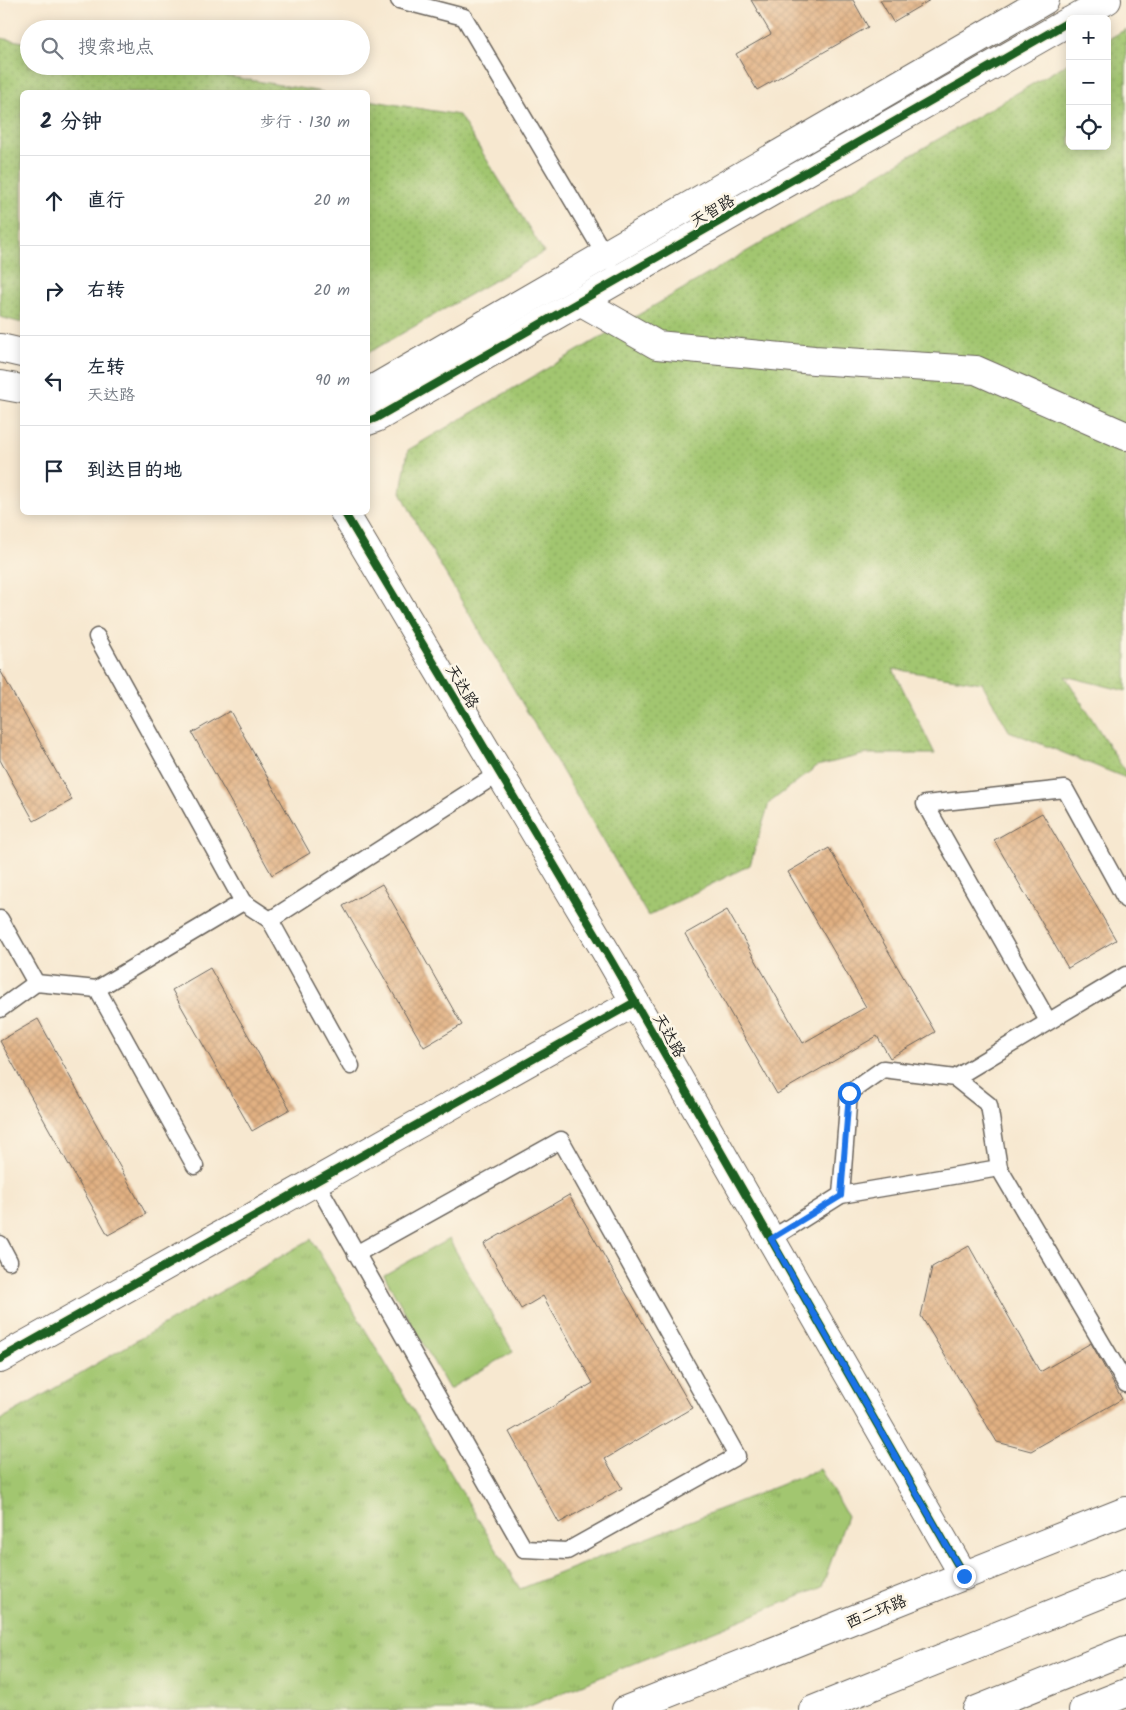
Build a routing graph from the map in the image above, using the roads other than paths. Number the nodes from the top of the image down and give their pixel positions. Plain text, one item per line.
1 (399, 0) edge
2 (1045, 0) edge
3 (1107, 0) edge
4 (1081, 15) edge
5 (1066, 23) edge
6 (604, 255) junction
7 (619, 279) junction
8 (580, 301) junction
9 (0, 348) edge
10 (20, 353) edge
11 (0, 385) edge
12 (20, 389) edge
13 (370, 391) edge
14 (370, 420) edge
15 (1126, 436) edge
16 (346, 515) edge
17 (97, 636) dead end
18 (499, 773) junction
19 (1126, 900) edge
20 (243, 902) junction
21 (0, 919) edge
22 (270, 920) junction
23 (1126, 975) edge
24 (36, 983) junction
25 (97, 989) junction
26 (635, 1002) junction
27 (0, 1009) edge
28 (1048, 1022) junction
29 (350, 1066) dead end
30 (955, 1078) junction
31 (195, 1166) dead end
32 (999, 1168) junction
33 (316, 1182) junction
34 (841, 1196) junction
35 (771, 1239) junction
36 (0, 1244) edge
37 (356, 1254) junction
38 (10, 1261) dead end
39 (0, 1359) edge
40 (1126, 1384) edge
41 (1126, 1511) edge
42 (964, 1576) junction
43 (1126, 1584) edge
44 (1126, 1650) edge
45 (1126, 1693) edge
46 (626, 1710) edge
47 (813, 1710) edge
48 (977, 1710) edge
49 (1083, 1710) edge

1 - 6 lane
2 - 6 main road, 天智路
3 - 4 main road
5 - 7 main road, 天智路
6 - 7 lane
6 - 13 main road, 天智路
7 - 8 main road, 天智路
8 - 14 main road, 天智路
8 - 15 main road
9 - 10 main road
11 - 12 main road
16 - 18 main road, 天达路
17 - 20 lane
18 - 22 lane
18 - 26 main road, 天达路
19 - 28 lane
20 - 22 lane
20 - 25 lane
21 - 24 lane
22 - 29 lane
23 - 28 lane
24 - 25 lane
24 - 27 lane
25 - 31 lane
26 - 33 main road
26 - 35 main road, 天达路
28 - 30 lane
30 - 32 lane
30 - 34 lane
32 - 34 lane
32 - 40 lane
33 - 37 lane
33 - 39 main road
34 - 35 lane
35 - 42 main road, 天达路
36 - 38 lane
37 - 37 lane
41 - 42 main road, 西二环路
42 - 46 main road, 西二环路
43 - 47 main road
44 - 48 main road
45 - 49 main road

